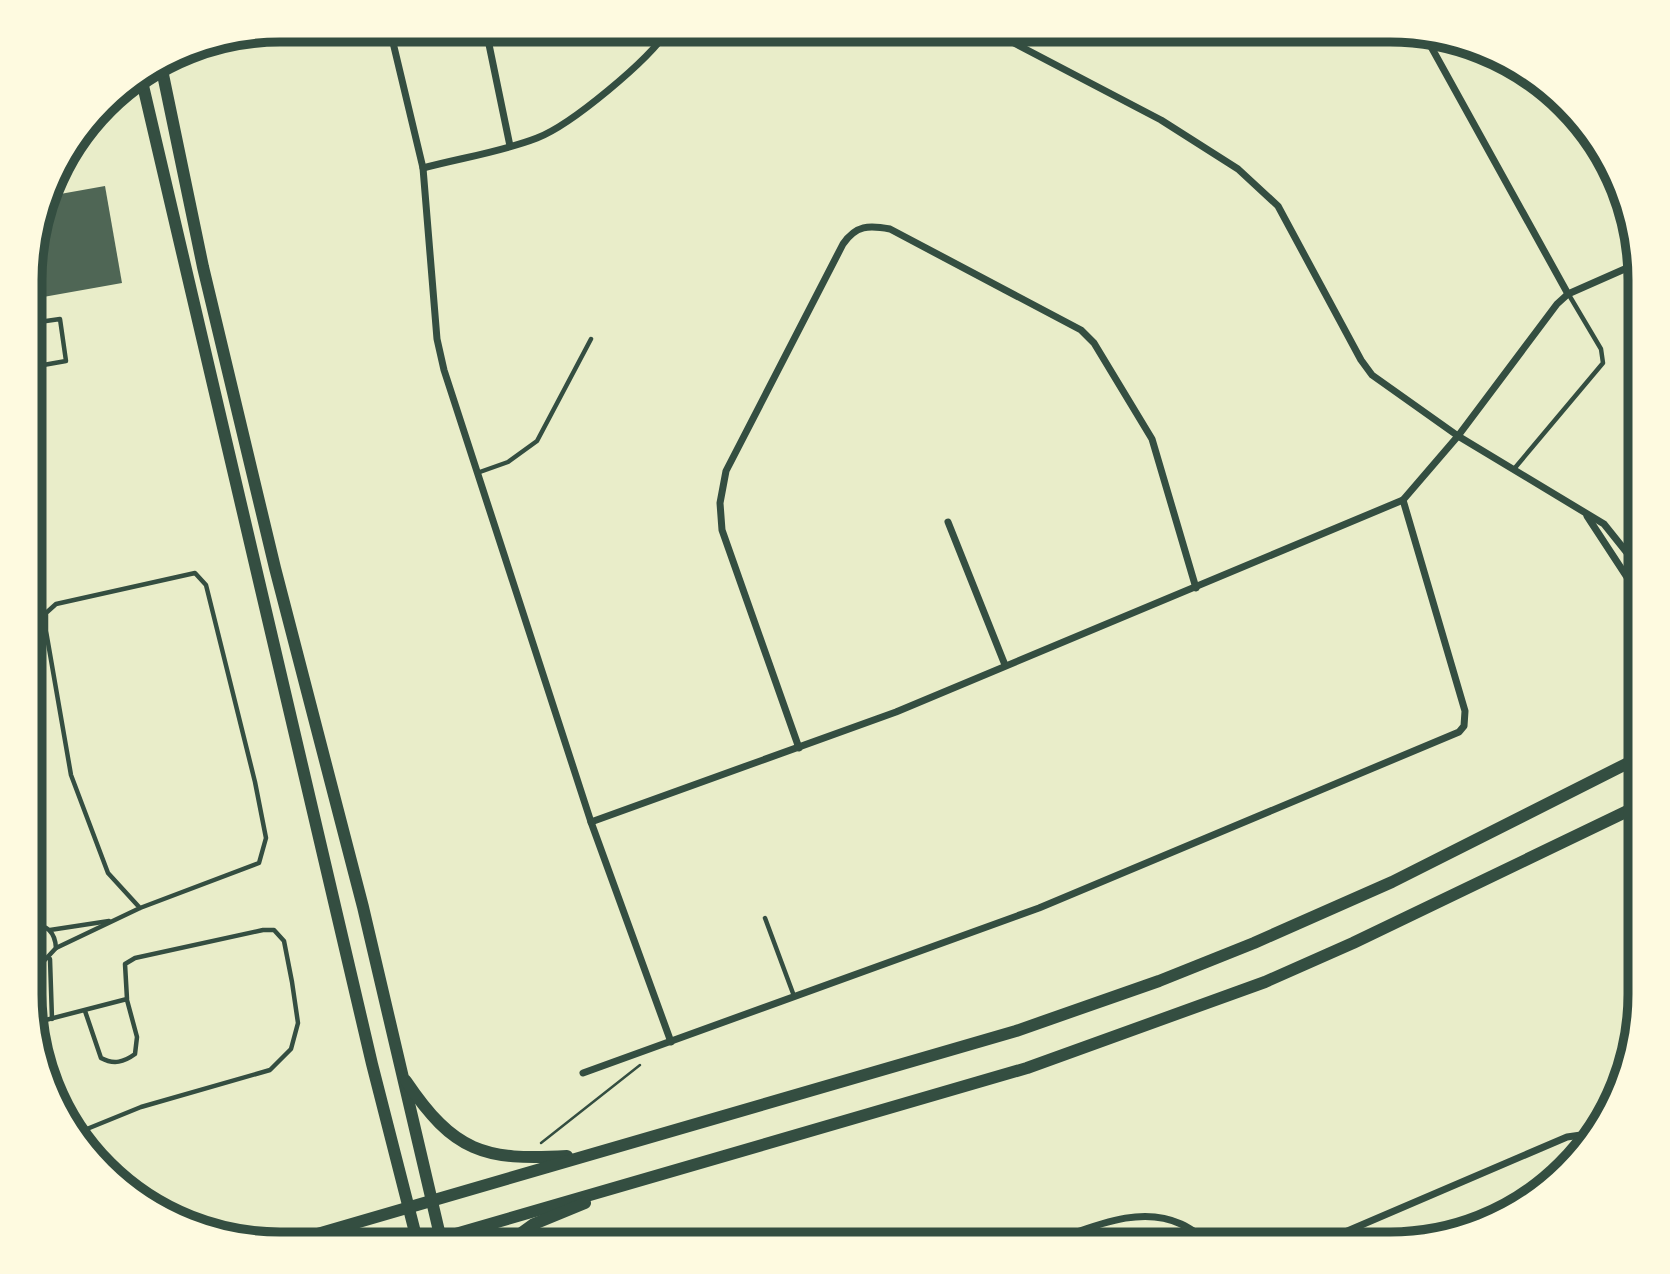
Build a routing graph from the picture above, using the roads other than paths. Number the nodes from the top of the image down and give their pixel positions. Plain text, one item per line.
1 (393, 43) edge
2 (489, 43) edge
3 (658, 43) edge
4 (1014, 43) edge
5 (1431, 46) edge
6 (164, 73) edge
7 (143, 86) edge
8 (139, 89) edge
9 (149, 110) junction
10 (510, 146) junction
11 (423, 168) junction
12 (1627, 268) edge
13 (1568, 294) junction
14 (42, 322) edge
15 (591, 339) dead end
16 (42, 366) edge
17 (1458, 436) junction
18 (1514, 469) junction
19 (477, 473) junction
20 (1403, 500) junction
21 (1584, 512) junction
22 (948, 522) dead end
23 (1628, 552) edge
24 (1628, 578) edge
25 (1196, 588) junction
26 (1005, 665) junction
27 (799, 748) junction
28 (1627, 763) edge
29 (1627, 811) edge
30 (591, 822) junction
31 (140, 908) junction
32 (765, 918) dead end
33 (117, 920) junction
34 (43, 926) edge
35 (50, 930) junction
36 (56, 948) junction
37 (50, 958) junction
38 (43, 962) edge
39 (795, 997) junction
40 (127, 999) junction
41 (85, 1011) junction
42 (52, 1019) junction
43 (44, 1020) edge
44 (671, 1042) junction
45 (583, 1073) dead end
46 (402, 1075) junction
47 (85, 1130) edge
48 (1581, 1135) edge
49 (587, 1155) junction
50 (647, 1178) junction
51 (432, 1202) junction
52 (409, 1209) junction
53 (330, 1231) edge
54 (415, 1231) edge
55 (439, 1231) edge
56 (473, 1231) edge
57 (524, 1231) edge
58 (1081, 1232) edge
59 (1194, 1232) edge
60 (1345, 1232) edge

1 - 11 street
2 - 10 street
3 - 10 street
4 - 17 street
5 - 13 street
6 - 46 main road
7 - 9 main road
8 - 9 main road
9 - 52 main road
10 - 11 street
11 - 19 street
12 - 13 street
13 - 17 street
13 - 18 lane
14 - 16 lane
15 - 19 lane
17 - 18 street
17 - 20 street
18 - 21 street
19 - 30 street
20 - 25 street
20 - 39 street
21 - 23 street
21 - 24 street
22 - 26 street
25 - 26 street
25 - 27 street
26 - 27 street
27 - 30 street
28 - 49 main road
29 - 50 main road
30 - 44 street
31 - 31 lane
31 - 33 lane
32 - 39 lane
33 - 35 lane
33 - 36 lane
34 - 35 lane
35 - 36 lane
36 - 37 lane
37 - 38 lane
37 - 42 lane
39 - 44 street
40 - 41 lane
40 - 41 lane
40 - 47 lane
41 - 42 lane
42 - 43 lane
44 - 45 street
46 - 49 main road
46 - 51 main road
48 - 60 street
49 - 51 main road
50 - 56 main road
50 - 57 main road
51 - 52 main road
51 - 55 main road
52 - 53 main road
52 - 54 main road
58 - 59 street

